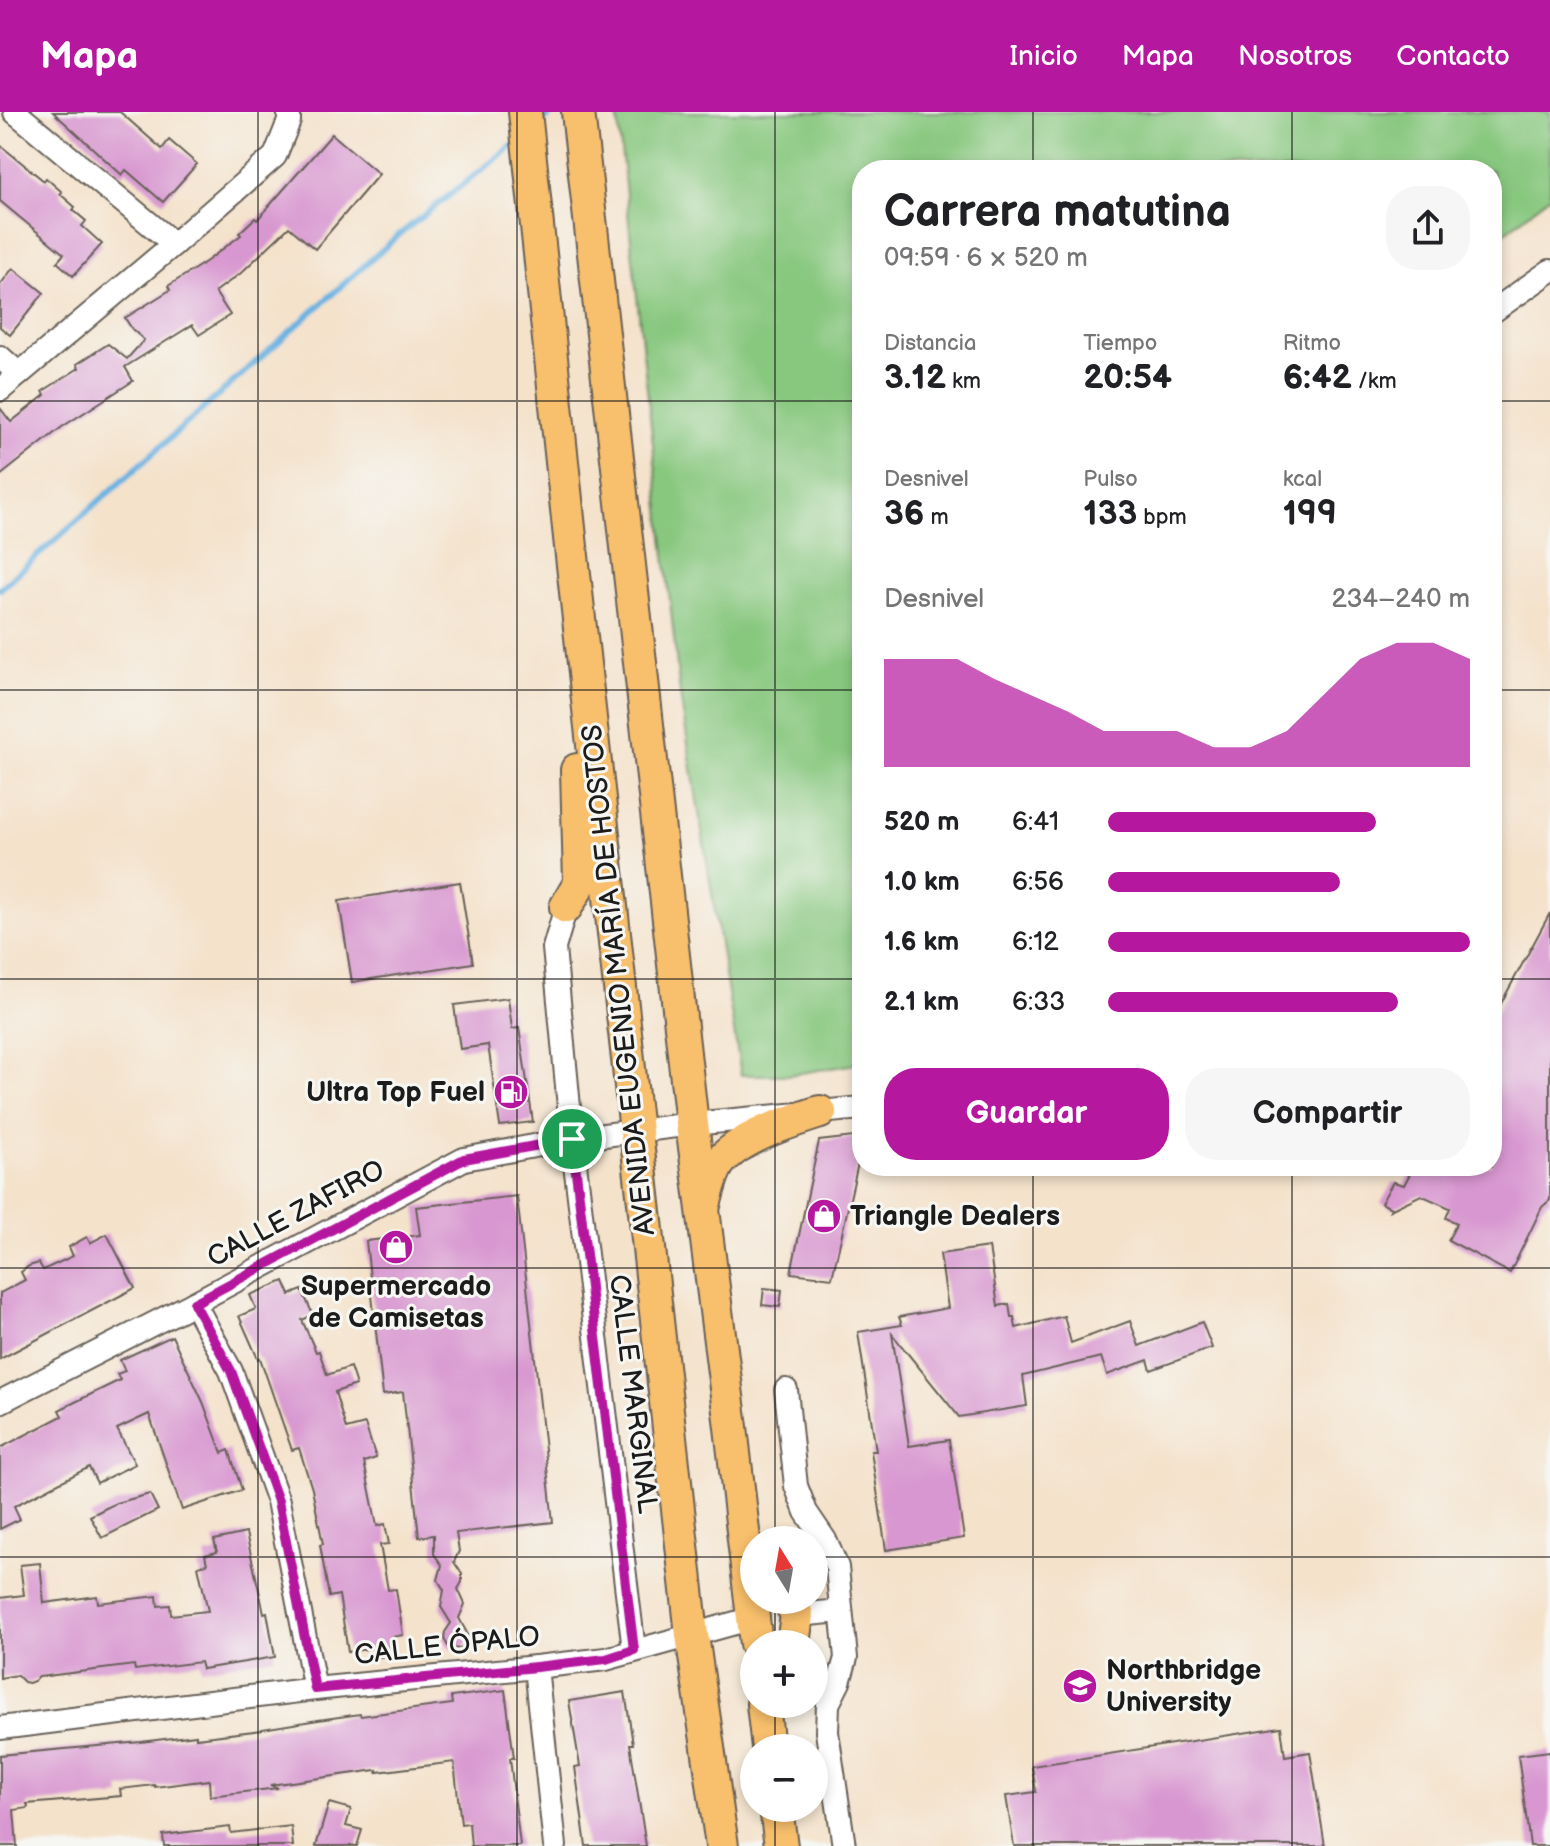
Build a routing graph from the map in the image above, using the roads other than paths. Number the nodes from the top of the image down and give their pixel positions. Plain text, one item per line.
1 (15, 112) edge
2 (289, 112) edge
3 (525, 112) edge
4 (580, 126) edge
5 (174, 244) junction
6 (1550, 271) edge
7 (1502, 305) edge
8 (0, 357) edge
9 (19, 374) junction
10 (0, 390) edge
11 (571, 547) junction
12 (566, 907) joint
13 (852, 1109) edge
14 (820, 1112) junction
15 (692, 1124) junction
16 (637, 1131) junction
17 (572, 1139) junction
18 (702, 1208) junction
19 (194, 1303) junction
20 (786, 1390) dead end
21 (0, 1402) edge
22 (746, 1526) edge
23 (841, 1611) junction
24 (793, 1620) edge
25 (740, 1632) edge
26 (692, 1635) junction
27 (634, 1650) junction
28 (536, 1667) junction
29 (315, 1689) junction
30 (0, 1728) edge
31 (778, 1822) edge
32 (555, 1846) edge
33 (722, 1846) edge
34 (781, 1846) edge
35 (844, 1846) edge

1 - 5 street
2 - 5 street
3 - 11 highway, AVENIDA EUGENIO MARÍA DE HOSTOS
4 - 15 highway, AVENIDA EUGENIO MARÍA DE HOSTOS
5 - 9 street
6 - 7 street
8 - 9 street
9 - 10 street
11 - 12 highway
11 - 16 highway, AVENIDA EUGENIO MARÍA DE HOSTOS
12 - 17 street, CALLE MARGINAL
13 - 14 street, CALLE ZAFIRO
14 - 15 street, CALLE ZAFIRO
14 - 18 highway
15 - 16 street, CALLE ZAFIRO
15 - 18 highway, AVENIDA EUGENIO MARÍA DE HOSTOS
16 - 17 street, CALLE ZAFIRO
16 - 26 highway, AVENIDA EUGENIO MARÍA DE HOSTOS
17 - 19 street, CALLE ZAFIRO
17 - 27 street, CALLE MARGINAL
18 - 22 highway, AVENIDA EUGENIO MARÍA DE HOSTOS
19 - 21 street, CALLE ZAFIRO
19 - 29 street
20 - 23 street
23 - 24 street
23 - 35 street
25 - 26 street, CALLE ÓPALO
26 - 27 street, CALLE ÓPALO
26 - 33 highway, AVENIDA EUGENIO MARÍA DE HOSTOS
27 - 28 street, CALLE ÓPALO
28 - 29 street, CALLE ÓPALO
28 - 32 street
29 - 30 street, CALLE ÓPALO
31 - 34 highway

